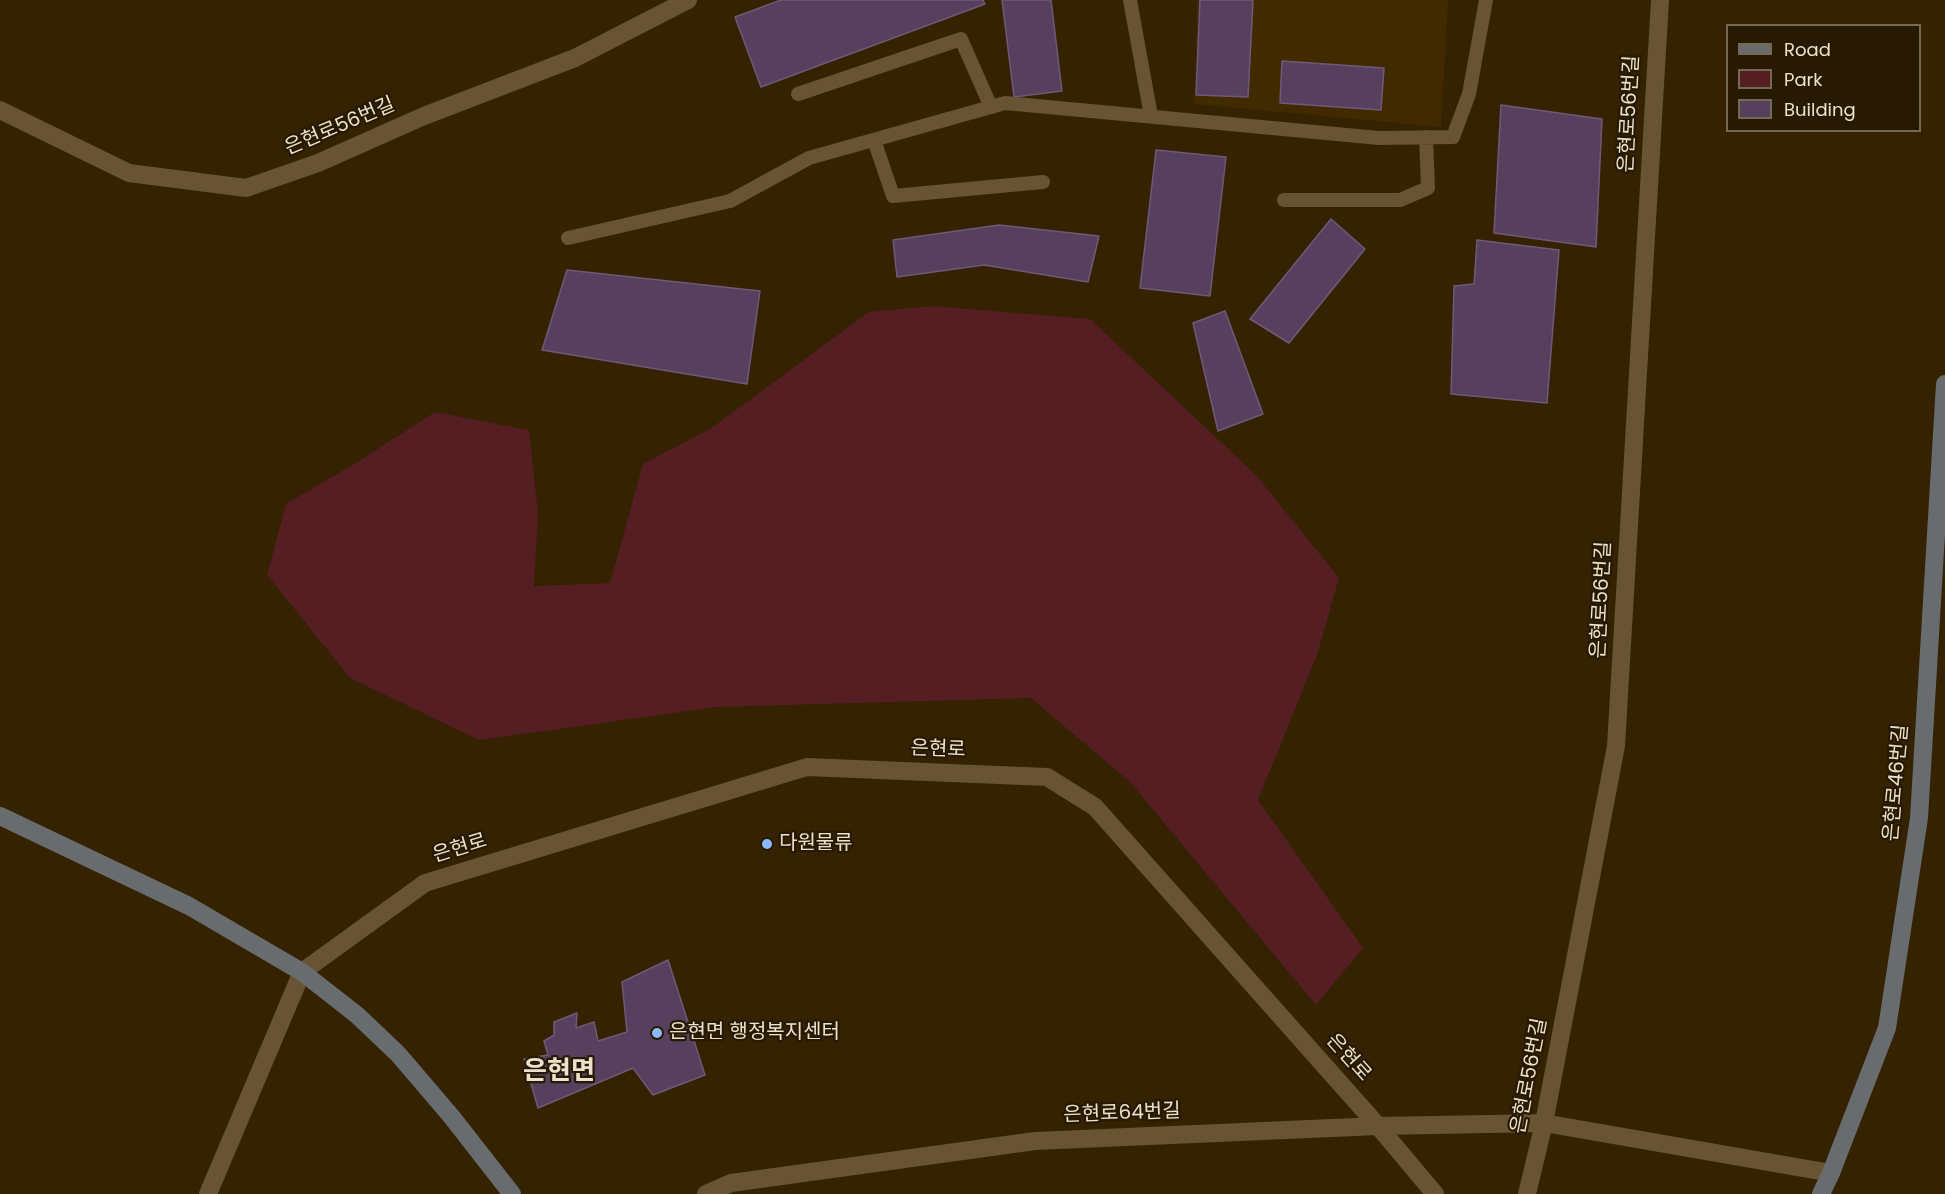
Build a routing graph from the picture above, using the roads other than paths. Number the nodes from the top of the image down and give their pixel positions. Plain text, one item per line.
1 (688, 0) edge
2 (1130, 0) edge
3 (1486, 0) edge
4 (1660, 0) edge
5 (798, 94) dead end
6 (991, 107) junction
7 (0, 110) edge
8 (1151, 116) junction
9 (1426, 137) junction
10 (874, 140) junction
11 (1043, 182) dead end
12 (1284, 200) dead end
13 (568, 238) dead end
14 (1945, 384) edge
15 (0, 816) edge
16 (302, 972) junction
17 (1544, 1123) junction
18 (1378, 1126) junction
19 (1831, 1173) junction
20 (208, 1194) edge
21 (512, 1194) edge
22 (706, 1194) edge
23 (1435, 1194) edge
24 (1527, 1194) edge
25 (1821, 1194) edge

1 - 7 street, 은현로56번길
2 - 8 lane
3 - 9 lane
4 - 17 street, 은현로56번길
5 - 6 lane
6 - 8 lane
6 - 10 lane
8 - 9 lane
9 - 12 lane
10 - 11 lane
10 - 13 lane
14 - 19 street, 은현로46번길
15 - 16 street
16 - 18 street, 은현로
16 - 20 street
16 - 21 street
17 - 18 street, 은현로64번길
17 - 19 street
17 - 24 street, 은현로56번길
18 - 22 street, 은현로64번길
18 - 23 street, 은현로
19 - 25 street, 은현로46번길

